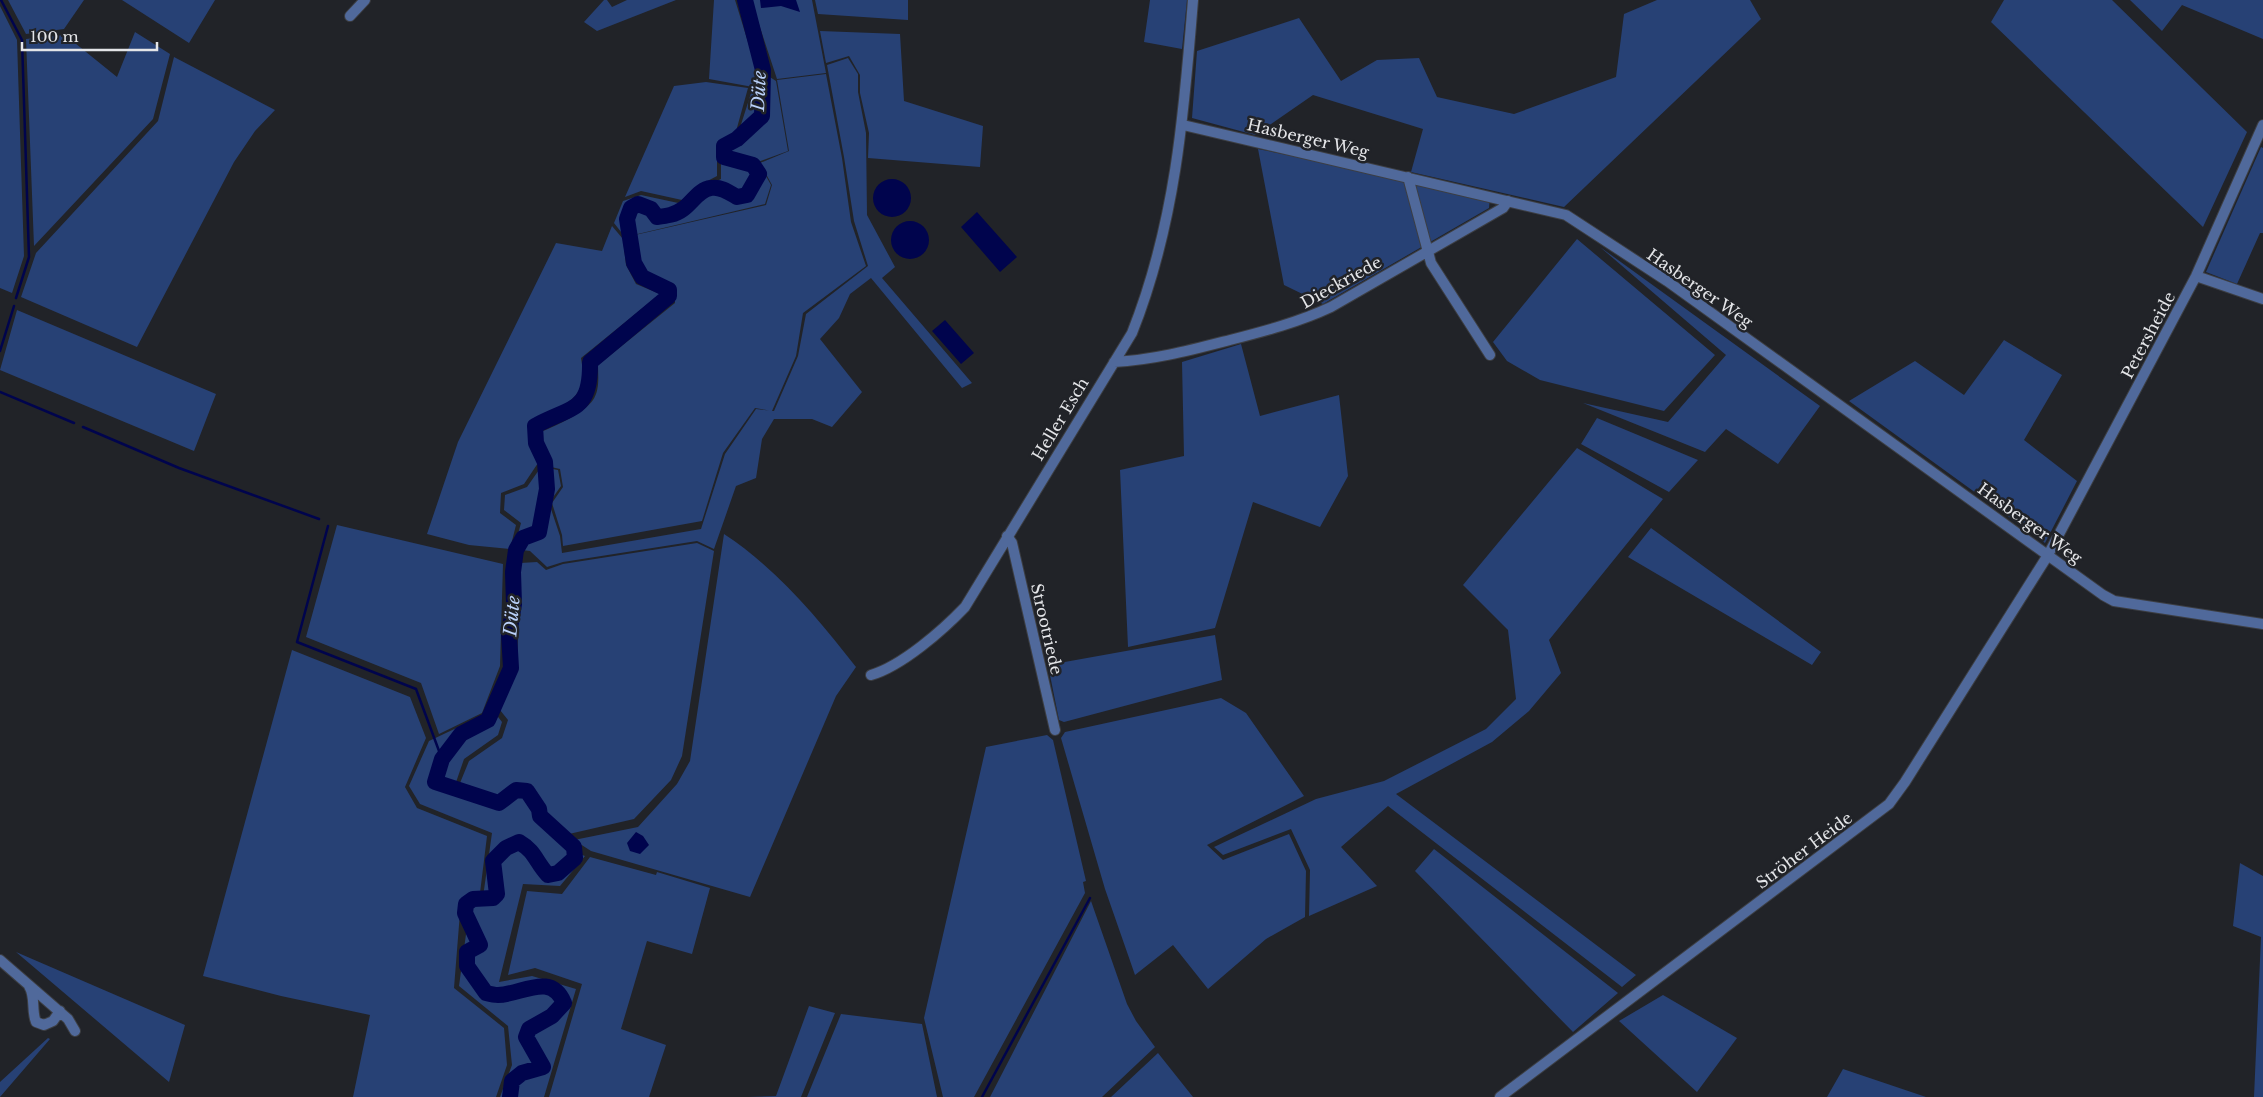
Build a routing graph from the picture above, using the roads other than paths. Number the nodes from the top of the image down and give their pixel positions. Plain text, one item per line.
1 (365, 0) edge
2 (1193, 0) edge
3 (350, 16) dead end
4 (1183, 125) junction
5 (2263, 125) edge
6 (1408, 177) junction
7 (1508, 201) junction
8 (1426, 251) junction
9 (2196, 276) junction
10 (2263, 299) edge
11 (1490, 354) dead end
12 (1114, 362) junction
13 (1007, 536) junction
14 (2048, 555) junction
15 (2263, 624) edge
16 (871, 675) dead end
17 (1055, 730) dead end
18 (0, 960) edge
19 (26, 981) junction
20 (60, 1011) junction
21 (75, 1031) dead end
22 (1500, 1097) edge

1 - 3 street
2 - 4 street
4 - 6 street, Hasberger Weg
4 - 12 street, Heller Esch
5 - 9 street, Petersheide
6 - 7 street, Hasberger Weg
6 - 8 street
7 - 8 street, Dieckriede
7 - 14 street, Hasberger Weg
8 - 11 street
8 - 12 street, Dieckriede
9 - 10 street
9 - 14 street, Petersheide
12 - 13 street, Heller Esch
13 - 16 street, Heller Esch
13 - 17 street, Strootriede
14 - 15 street, Hasberger Weg
14 - 22 street, Ströher Heide
18 - 19 street
19 - 20 street
19 - 20 street
20 - 21 street

